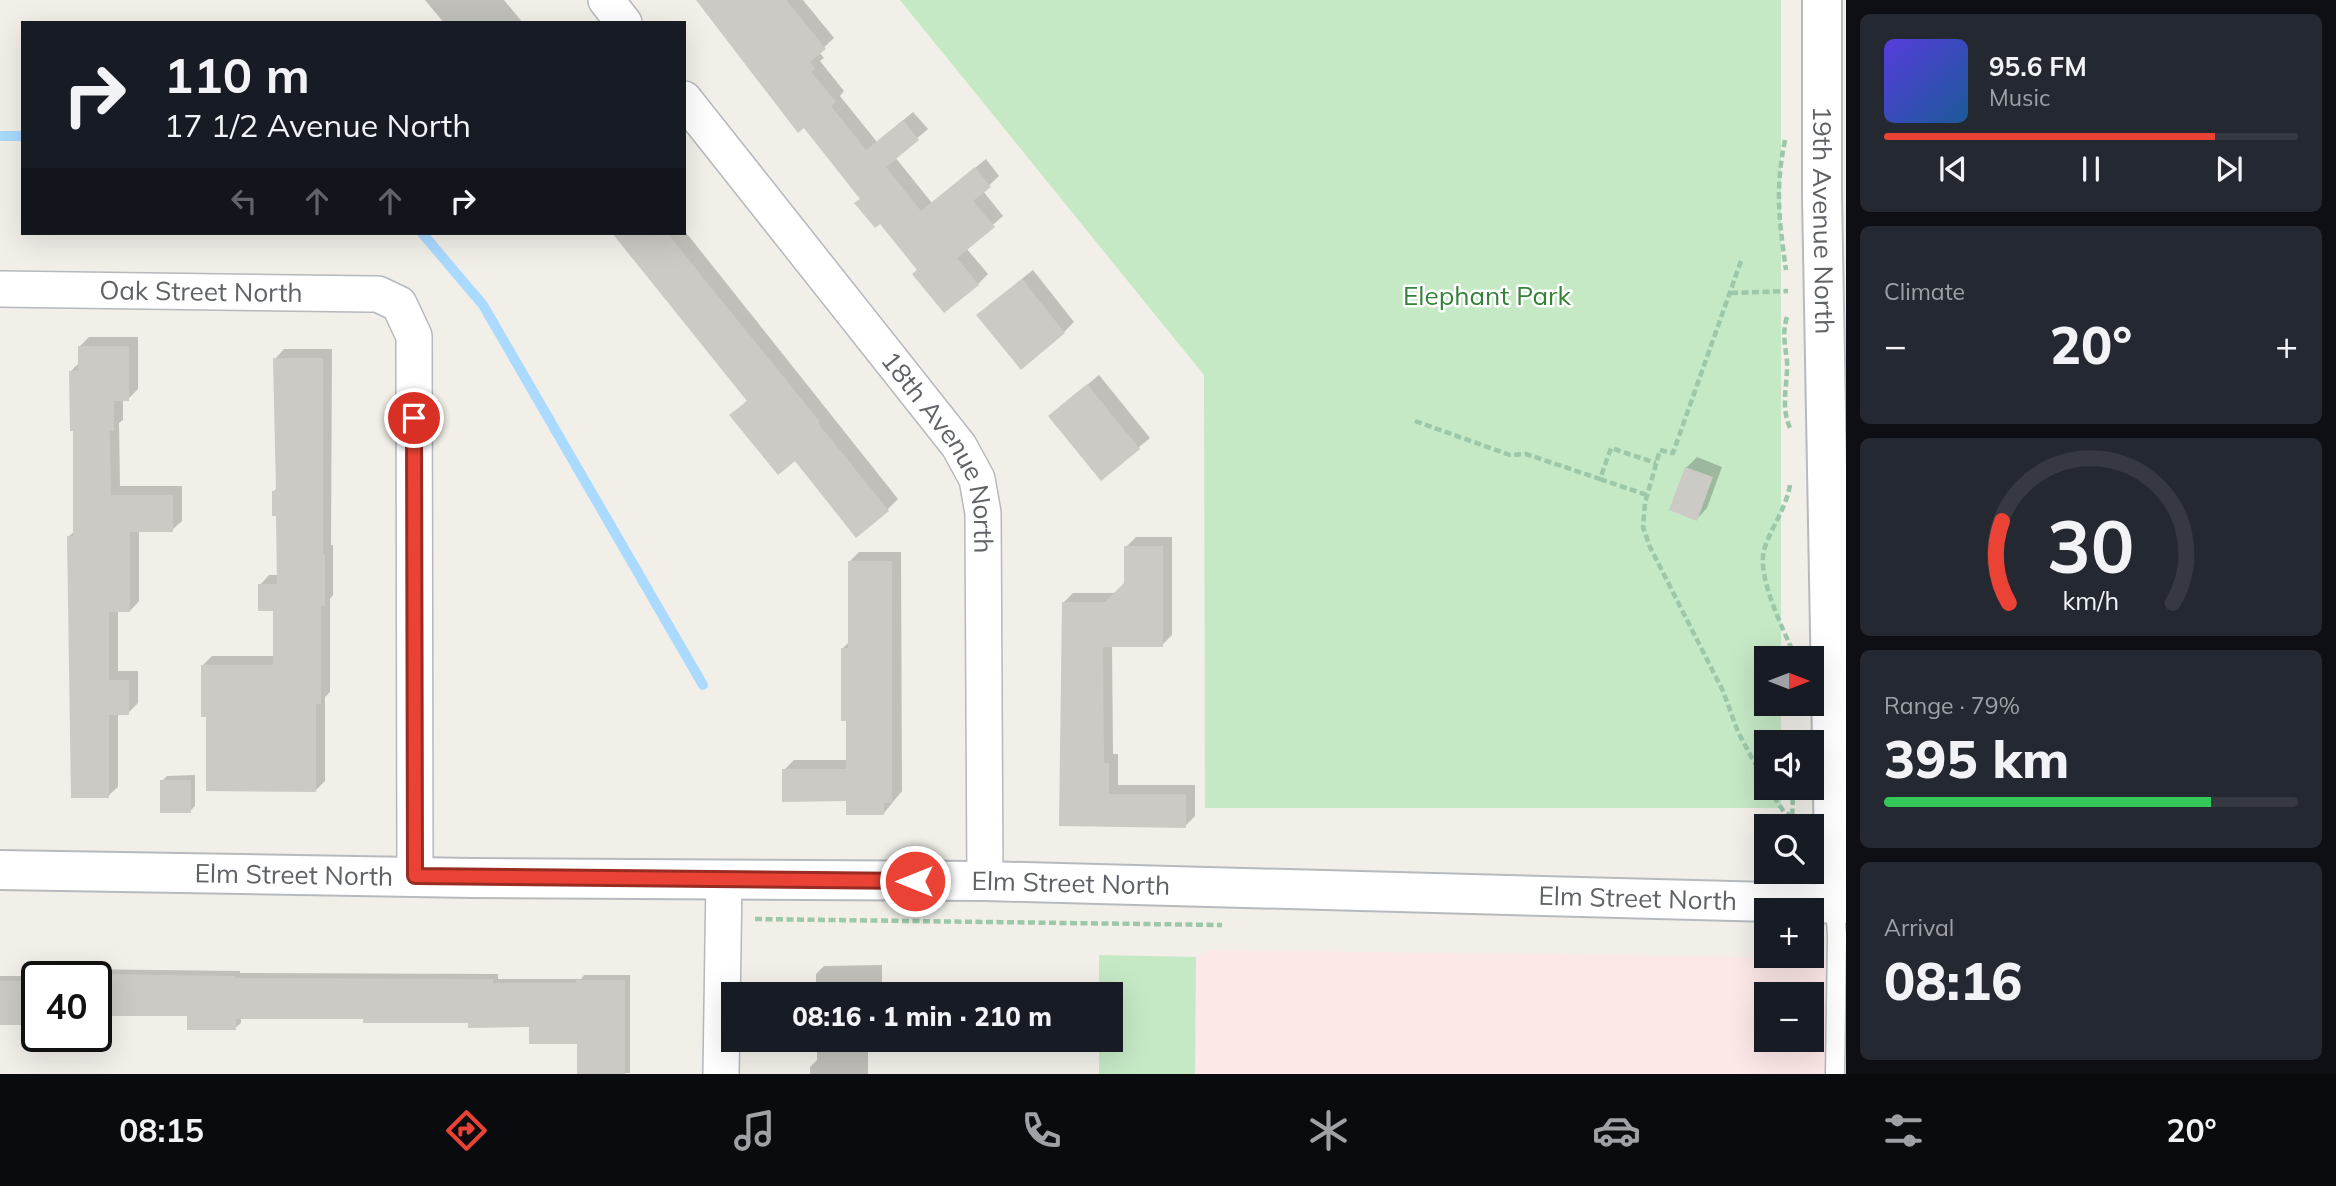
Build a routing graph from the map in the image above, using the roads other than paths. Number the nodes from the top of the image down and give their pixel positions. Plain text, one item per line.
1 (606, 0) edge
2 (1822, 0) edge
3 (622, 21) edge
4 (686, 102) edge
5 (0, 289) edge
6 (0, 870) edge
7 (415, 876) junction
8 (724, 879) junction
9 (985, 881) junction
10 (1841, 904) edge
11 (722, 1074) edge
12 (1835, 1074) edge

1 - 3 street
2 - 10 street, 19th Avenue North
4 - 9 street, 18th Avenue North
5 - 7 street, Oak Street North
6 - 7 street, Elm Street North
7 - 8 street, Elm Street North
8 - 9 street, Elm Street North
8 - 11 street
9 - 10 street, Elm Street North
10 - 12 lane

